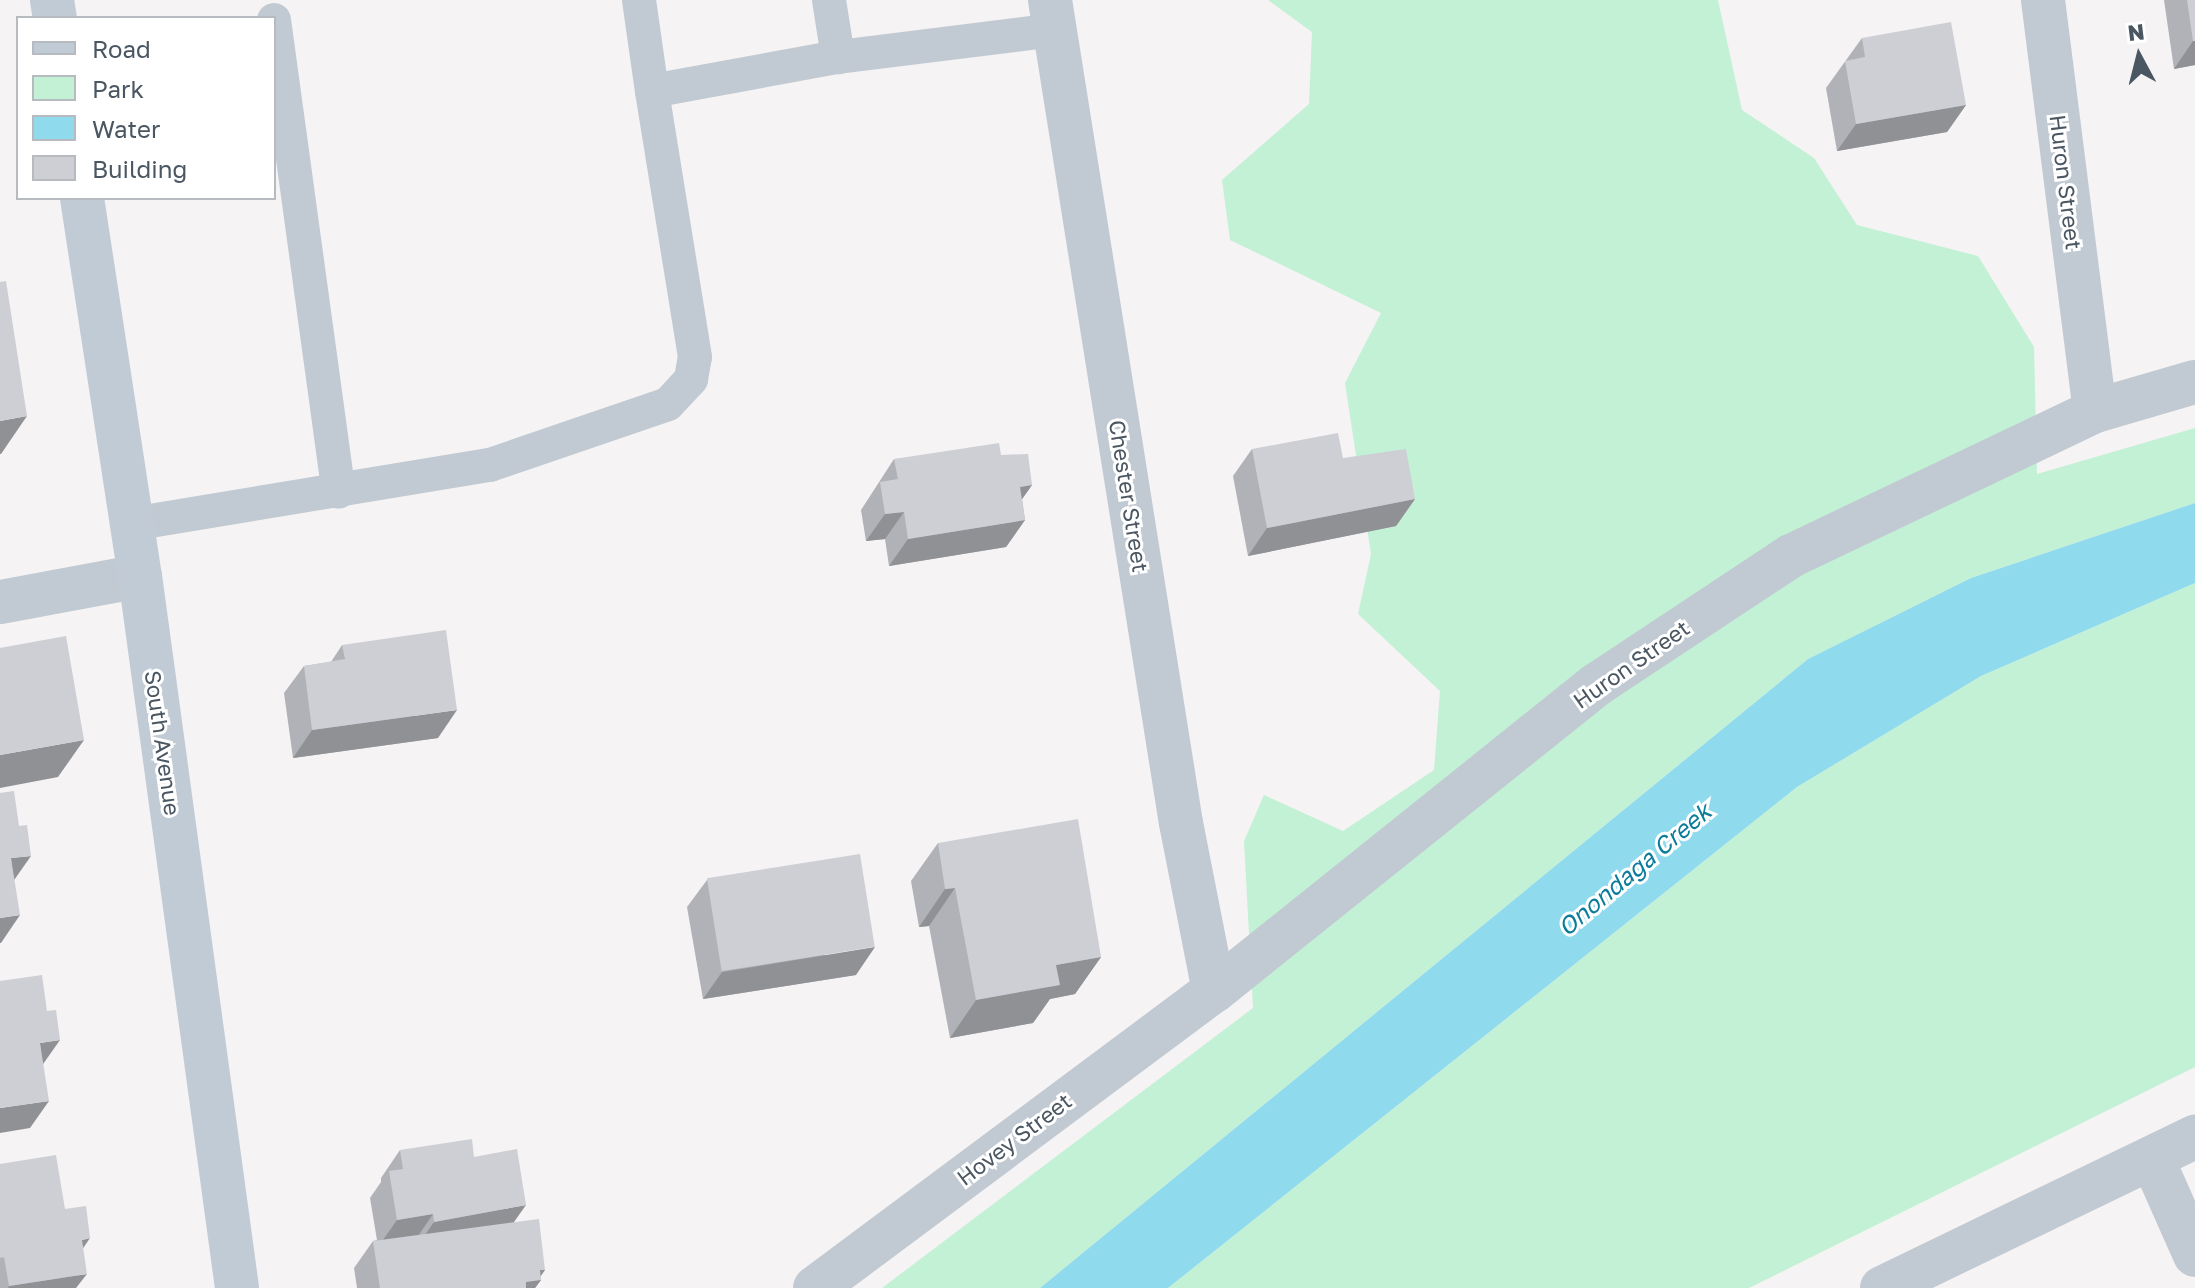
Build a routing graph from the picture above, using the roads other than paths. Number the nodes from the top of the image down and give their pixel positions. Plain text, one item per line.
1 (639, 0) edge
2 (829, 0) edge
3 (2043, 0) edge
4 (1053, 15) edge
5 (276, 34) edge
6 (838, 57) junction
7 (652, 91) junction
8 (82, 200) edge
9 (2195, 382) edge
10 (2095, 411) junction
11 (339, 492) junction
12 (132, 524) junction
13 (140, 576) junction
14 (0, 602) edge
15 (1214, 991) junction
16 (2195, 1137) edge
17 (2152, 1158) junction
18 (2195, 1255) edge
19 (237, 1288) edge
20 (815, 1288) edge
21 (1882, 1288) edge

1 - 7 lane
2 - 6 lane
3 - 10 street, Huron Street
4 - 6 lane
4 - 15 street, Chester Street
5 - 11 lane
6 - 7 lane
7 - 11 lane
8 - 12 main road, South Avenue
9 - 10 street, Huron Street
10 - 15 street, Huron Street
11 - 12 lane
12 - 13 main road, South Avenue
13 - 14 street
13 - 19 main road, South Avenue
15 - 20 street, Hovey Street
16 - 17 street
17 - 18 street
17 - 21 street

